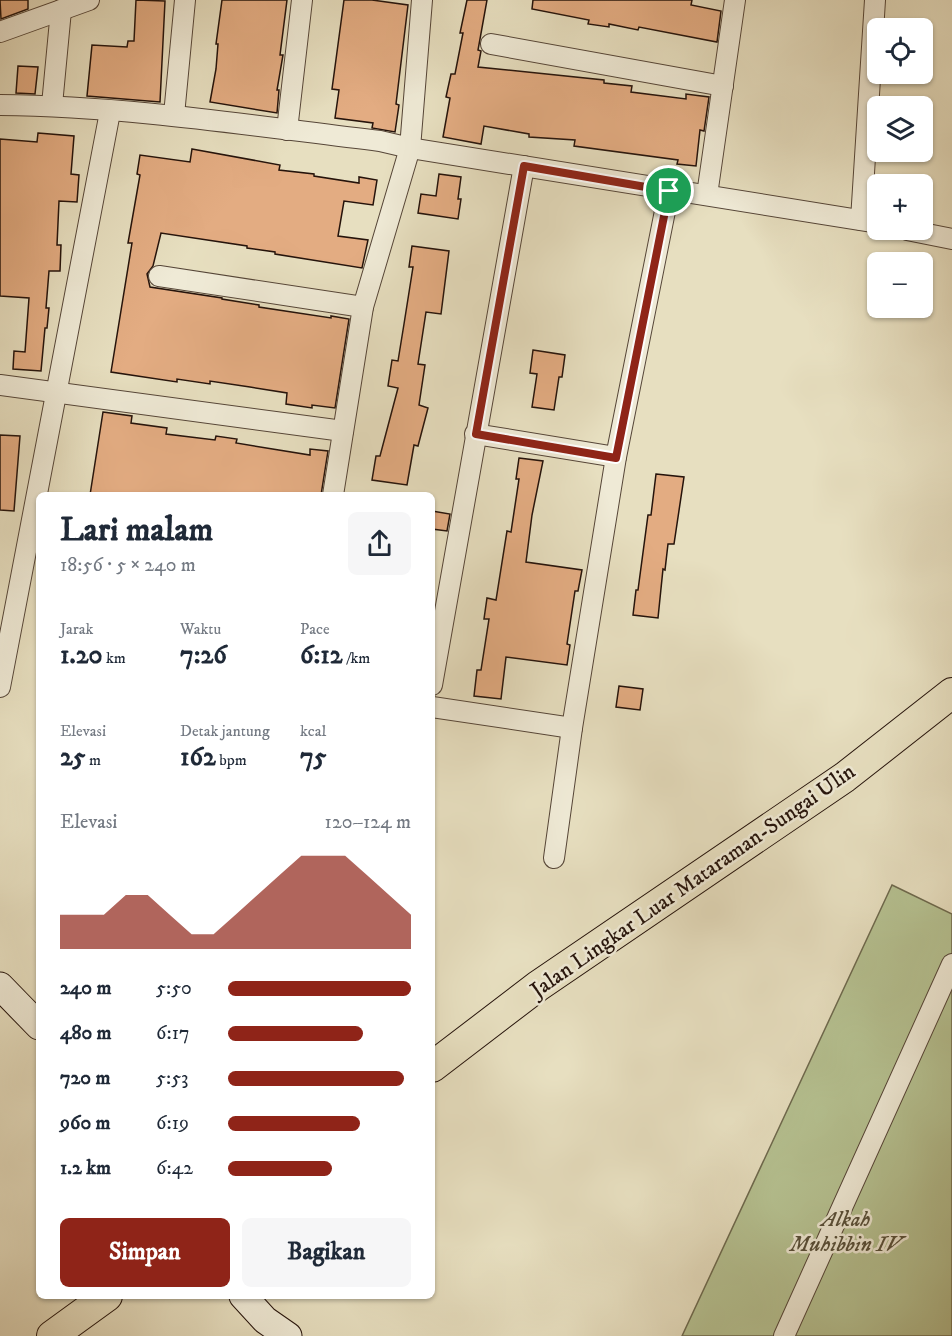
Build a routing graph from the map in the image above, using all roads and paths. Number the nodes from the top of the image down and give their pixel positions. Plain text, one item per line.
1 (89, 0) edge
2 (185, 0) edge
3 (302, 0) edge
4 (422, 0) edge
5 (735, 0) edge
6 (875, 0) edge
7 (50, 8) edge
8 (0, 32) edge
9 (491, 44) dead end
10 (723, 86) junction
11 (0, 105) edge
12 (52, 105) junction
13 (110, 112) junction
14 (174, 115) junction
15 (287, 130) junction
16 (410, 148) junction
17 (524, 166) junction
18 (870, 174) edge
19 (669, 191) junction
20 (707, 195) junction
21 (867, 221) edge
22 (933, 235) edge
23 (952, 239) edge
24 (159, 276) dead end
25 (363, 307) junction
26 (0, 385) edge
27 (56, 392) junction
28 (344, 431) junction
29 (476, 434) junction
30 (616, 458) junction
31 (37, 492) edge
32 (334, 492) edge
33 (36, 497) edge
34 (435, 668) edge
35 (0, 687) edge
36 (952, 693) edge
37 (435, 707) edge
38 (572, 728) junction
39 (554, 858) dead end
40 (952, 964) edge
41 (0, 986) edge
42 (36, 1023) edge
43 (435, 1065) edge
44 (103, 1299) edge
45 (246, 1299) edge
46 (52, 1336) edge
47 (288, 1336) edge
48 (784, 1336) edge

1 - 7 street
2 - 14 street
3 - 15 street
4 - 16 street
5 - 10 street
6 - 18 street
7 - 8 street
7 - 12 street
9 - 10 street
10 - 20 street
11 - 12 street
12 - 13 street
13 - 14 street
13 - 27 street
14 - 15 street
15 - 16 street
16 - 17 street
16 - 25 street
17 - 19 street
17 - 29 street
19 - 20 street
19 - 30 street
20 - 21 street
22 - 23 street
24 - 25 street
25 - 28 street
26 - 27 street
27 - 28 street
27 - 31 street
28 - 32 street
29 - 30 street
29 - 34 street
30 - 38 street
33 - 35 street
36 - 43 main road, Jalan Lingkar Luar Mataraman-Sungai Ulin
37 - 38 street
38 - 39 street
40 - 48 street
41 - 42 street
44 - 46 main road
45 - 47 street

